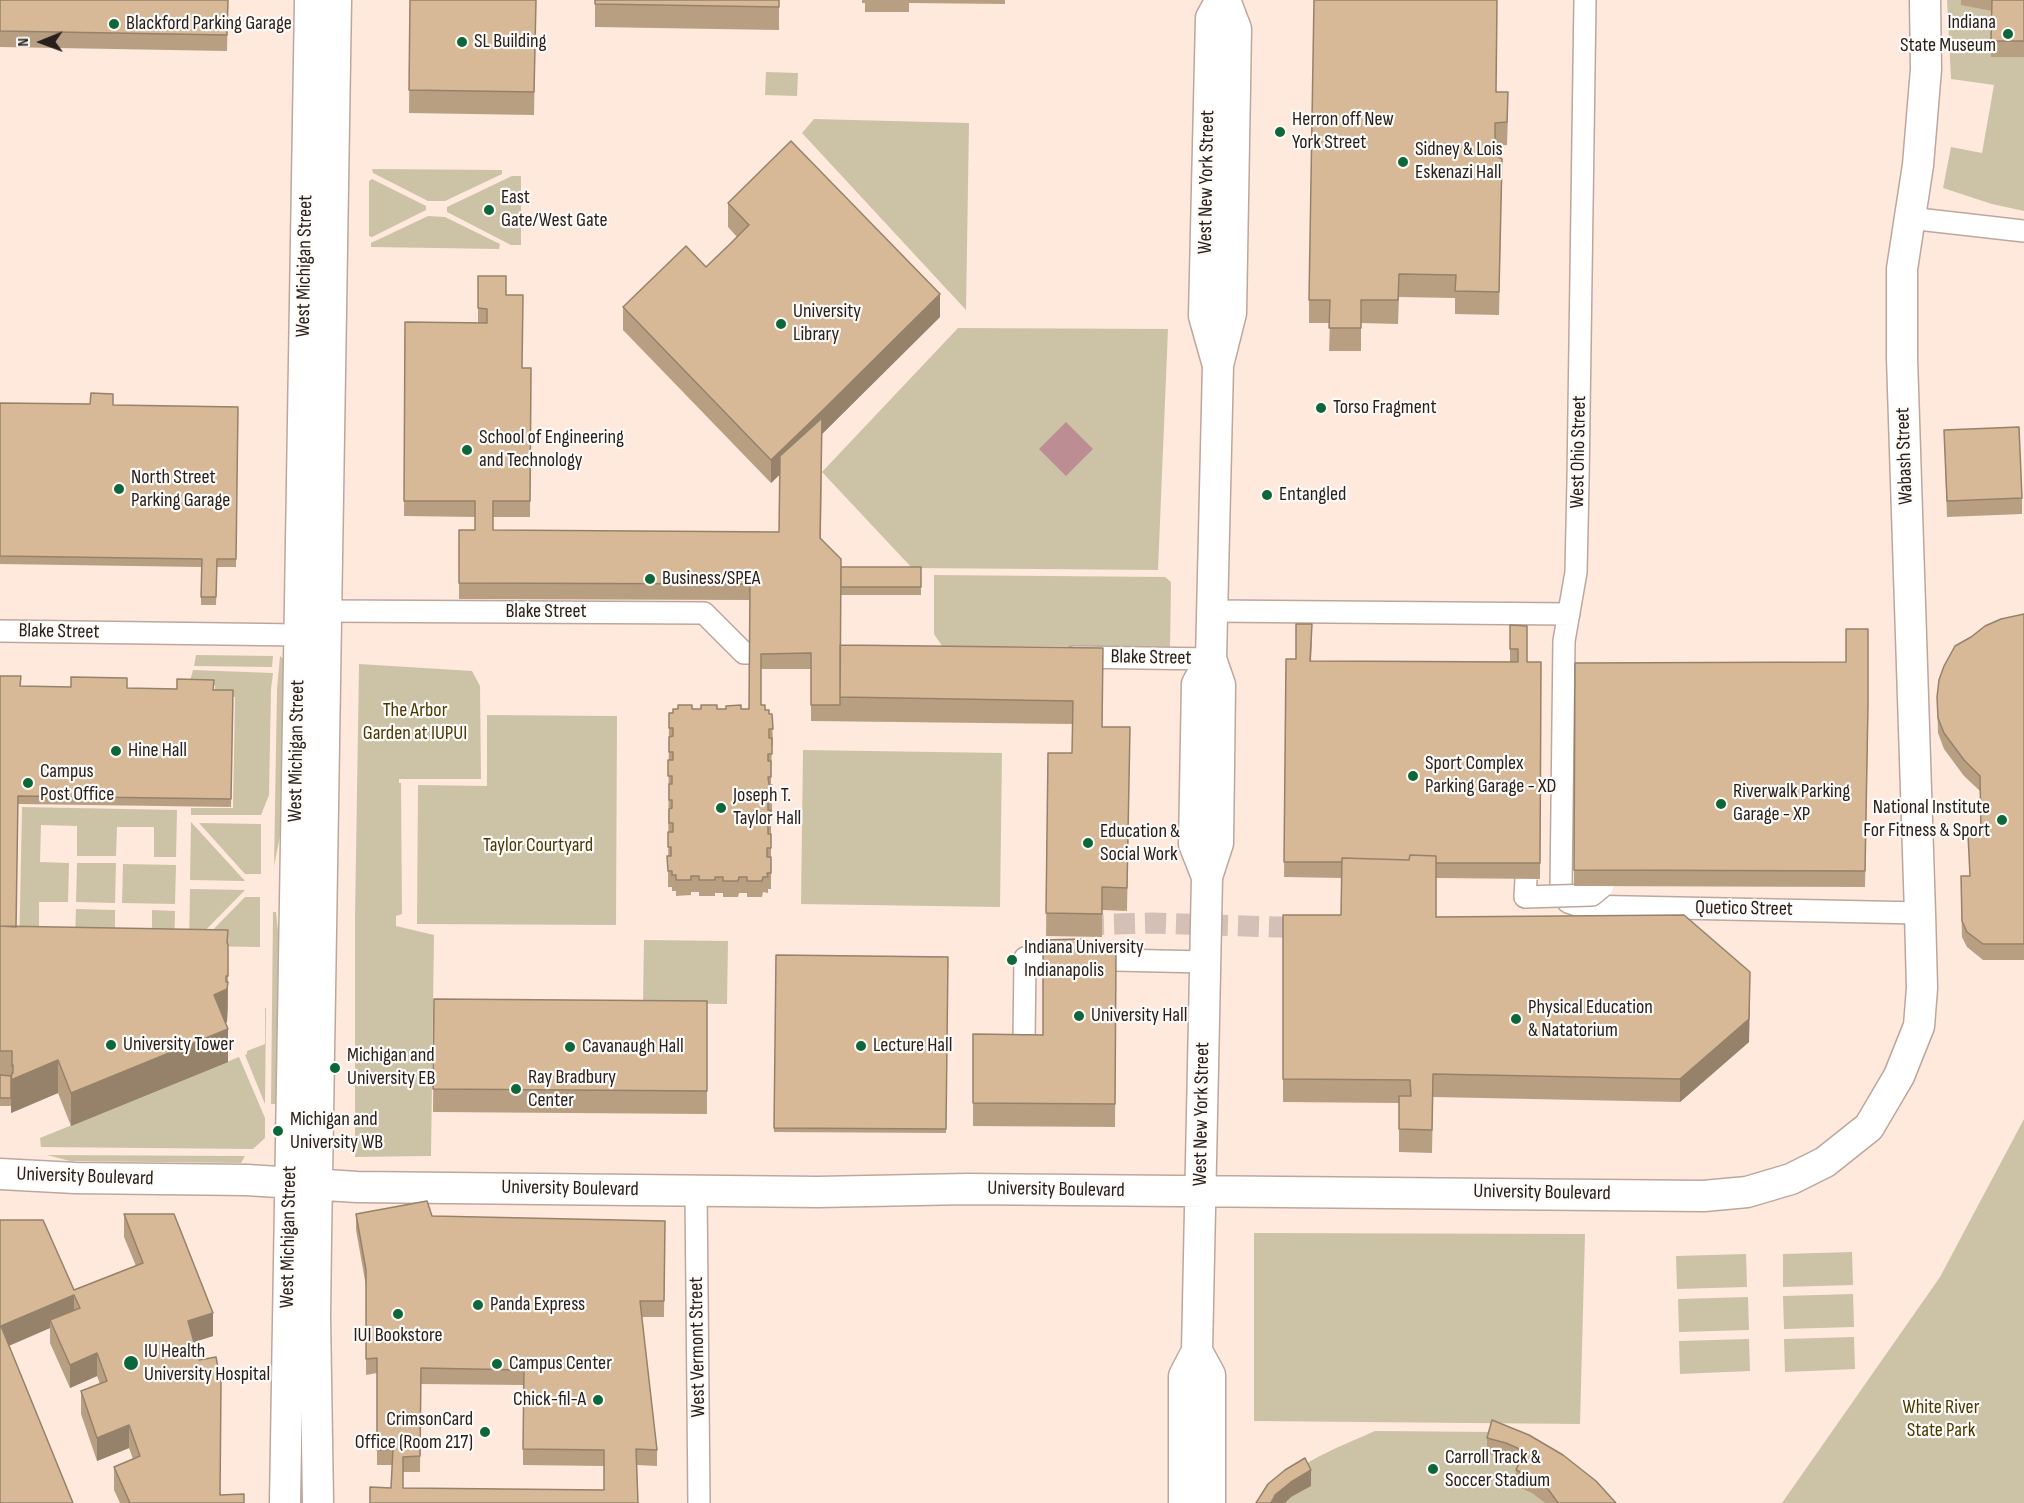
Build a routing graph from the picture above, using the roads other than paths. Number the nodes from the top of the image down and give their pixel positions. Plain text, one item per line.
1 (310, 0) edge
2 (336, 0) edge
3 (1223, 0) edge
4 (1585, 0) edge
5 (1925, 0) edge
6 (1909, 218) junction
7 (2024, 231) edge
8 (325, 611) junction
9 (1212, 611) junction
10 (1569, 614) junction
11 (0, 631) edge
12 (299, 635) junction
13 (750, 653) edge
14 (1051, 657) edge
15 (1211, 659) junction
16 (1526, 879) edge
17 (1603, 886) edge
18 (1568, 902) joint
19 (1920, 913) junction
20 (1205, 962) junction
21 (1024, 1042) edge
22 (0, 1174) edge
23 (303, 1184) junction
24 (696, 1190) junction
25 (1201, 1192) junction
26 (1197, 1351) junction
27 (285, 1503) edge
28 (318, 1503) edge
29 (699, 1503) edge
30 (1184, 1503) edge
31 (1210, 1503) edge

1 - 12 main road, West Michigan Street
2 - 8 main road, West Michigan Street
3 - 9 main road, West New York Street
4 - 10 street, West Ohio Street
5 - 6 main road, Wabash Street
6 - 7 street
6 - 19 main road, Wabash Street
8 - 13 street, Blake Street
8 - 23 main road, West Michigan Street
9 - 10 street
9 - 15 main road, West New York Street
10 - 18 street, West Ohio Street
11 - 12 street, Blake Street
12 - 23 main road, West Michigan Street
14 - 15 street, Blake Street
15 - 20 main road, West New York Street
16 - 17 street, bridge
18 - 19 street, Quetico Street
19 - 25 main road, University Boulevard
20 - 21 street
20 - 25 main road, West New York Street
22 - 23 main road, University Boulevard
23 - 24 main road, University Boulevard
23 - 27 main road, West Michigan Street
23 - 28 main road, West Michigan Street
24 - 25 main road, University Boulevard
24 - 29 street, West Vermont Street
25 - 26 main road, West New York Street
26 - 30 main road, West New York Street
26 - 31 main road, West New York Street

